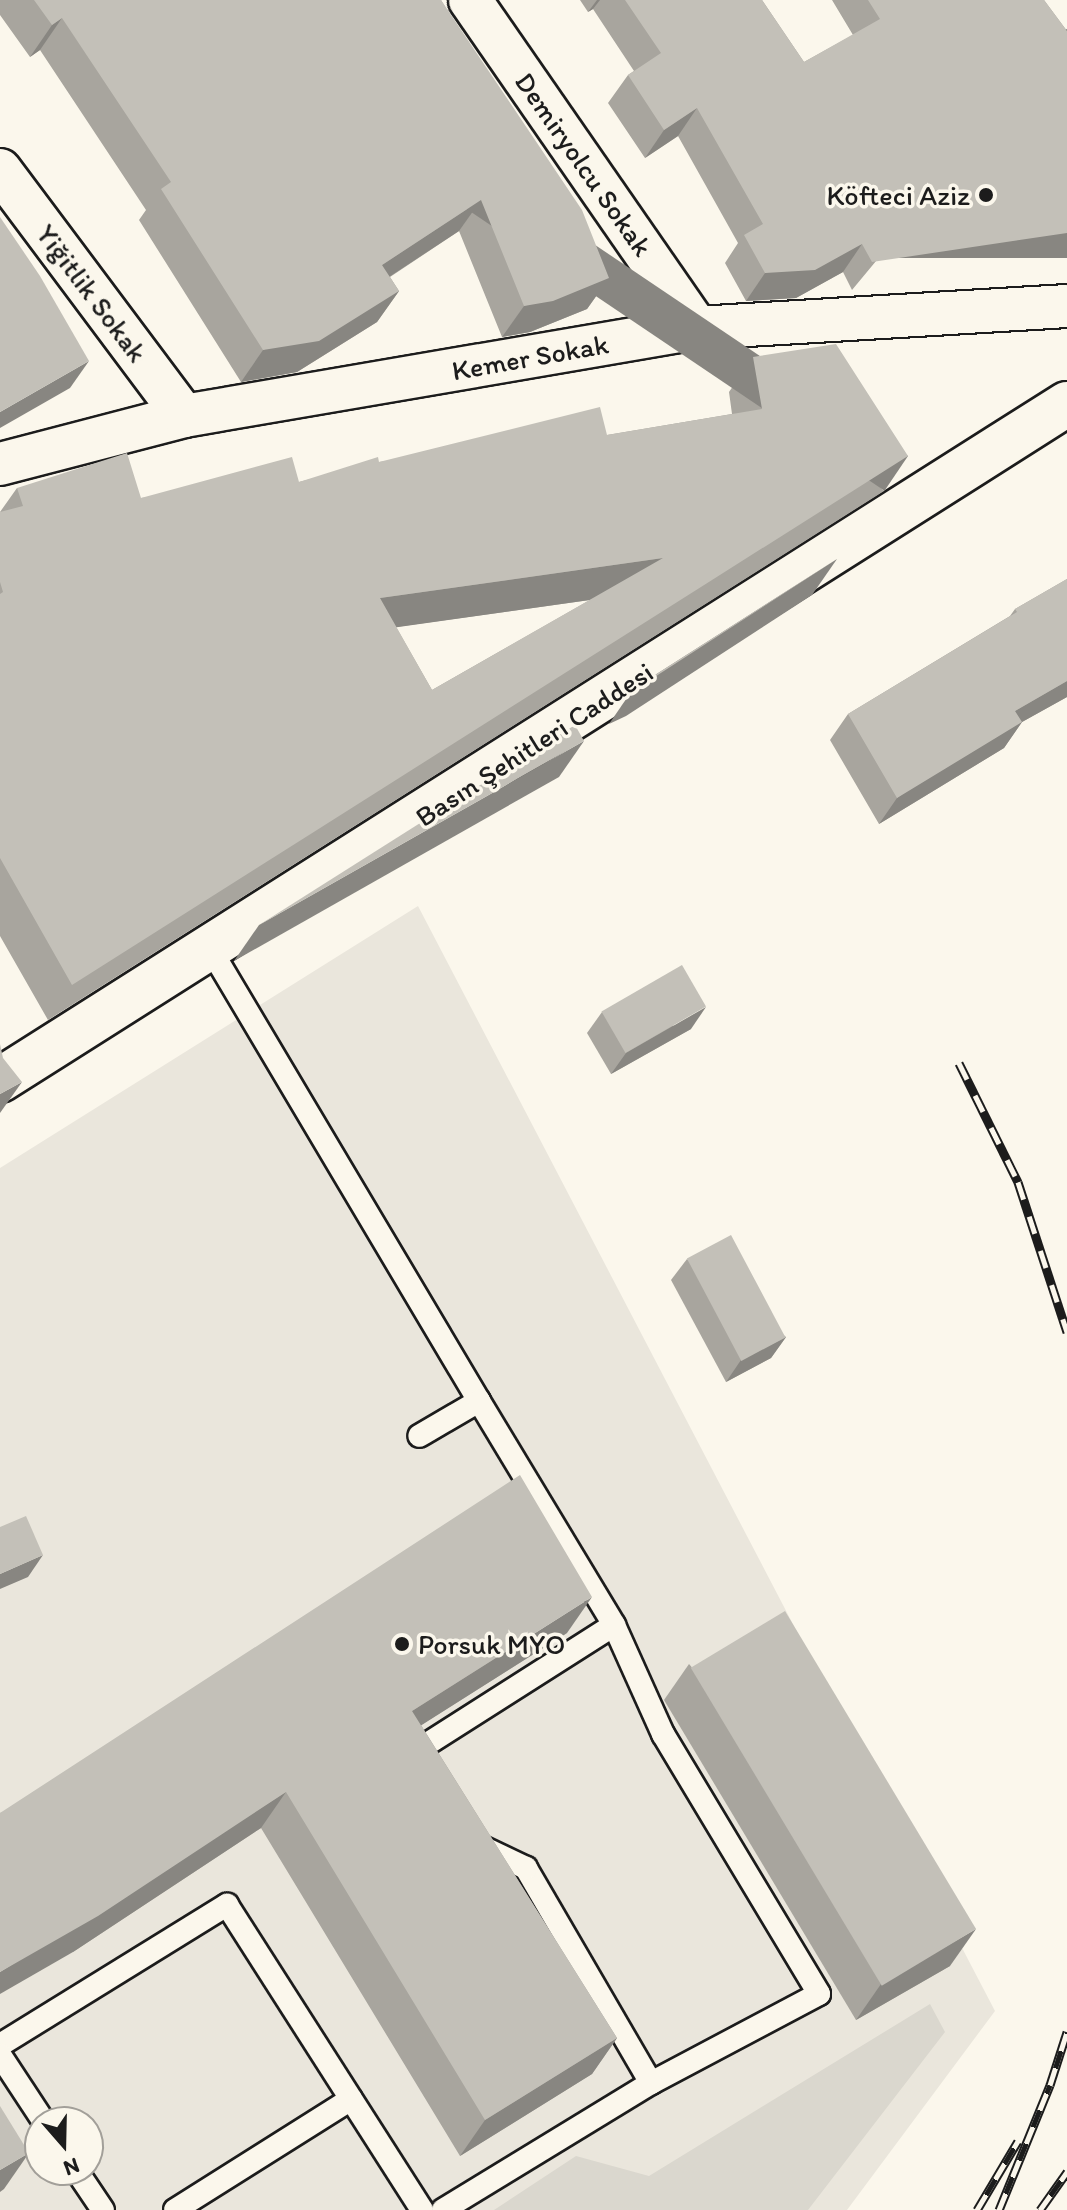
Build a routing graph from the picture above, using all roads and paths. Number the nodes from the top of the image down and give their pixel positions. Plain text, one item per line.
1 (470, 0) edge
2 (1062, 0) edge
3 (1067, 9) edge
4 (0, 170) edge
5 (1067, 306) edge
6 (697, 328) junction
7 (1067, 404) edge
8 (184, 416) junction
9 (0, 464) edge
10 (211, 950) junction
11 (0, 1080) edge
12 (479, 1401) junction
13 (419, 1436) dead end
14 (614, 1625) junction
15 (431, 1779) edge
16 (467, 1831) edge
17 (0, 2045) edge
18 (0, 2055) edge
19 (651, 2083) junction
20 (351, 2099) junction
21 (33, 2106) edge
22 (87, 2186) edge
23 (103, 2210) edge
24 (175, 2210) edge
25 (422, 2210) edge
26 (443, 2210) edge

1 - 6 street, Demiryolcu Sokak
2 - 3 street
4 - 8 street, Yiğitlik Sokak
5 - 6 street, Kemer Sokak
6 - 8 street, Kemer Sokak
7 - 10 main road, Basın Şehitleri Caddesi
8 - 9 street, Kemer Sokak
10 - 11 main road, Basın Şehitleri Caddesi
10 - 12 lane
12 - 13 lane
12 - 14 lane
14 - 15 lane
14 - 19 lane
16 - 19 lane
17 - 20 lane
18 - 21 lane
19 - 26 lane
20 - 24 lane
20 - 25 lane
22 - 23 lane

